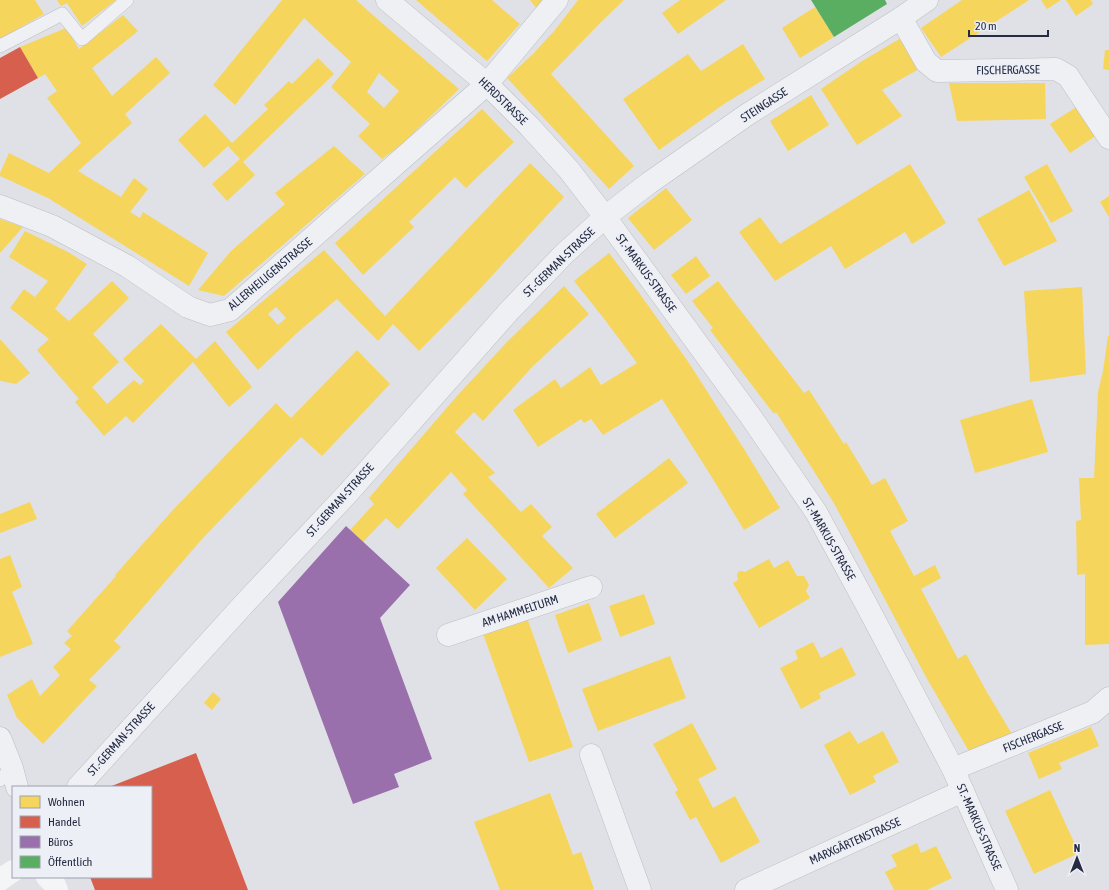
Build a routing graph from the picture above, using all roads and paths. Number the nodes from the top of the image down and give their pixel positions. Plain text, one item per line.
1 (127, 0) edge
2 (387, 0) edge
3 (557, 0) edge
4 (927, 0) edge
5 (901, 18) junction
6 (0, 46) edge
7 (487, 84) junction
8 (1109, 138) edge
9 (0, 206) edge
10 (605, 217) junction
11 (592, 587) dead end
12 (448, 635) dead end
13 (1109, 698) edge
14 (0, 738) edge
15 (591, 755) dead end
16 (953, 769) junction
17 (10, 778) edge
18 (79, 786) edge
19 (963, 791) junction
20 (12, 872) edge
21 (48, 878) edge
22 (0, 880) edge
23 (57, 890) edge
24 (640, 890) edge
25 (746, 890) edge
26 (1007, 890) edge

1 - 6 lane
2 - 7 street, HERDSTRASSE
3 - 7 street, ALLERHEILIGENSTRASSE
4 - 5 street, STEINGASSE
5 - 8 street, FISCHERGASSE
5 - 10 street, STEINGASSE
7 - 9 street, ALLERHEILIGENSTRASSE
7 - 10 street, HERDSTRASSE
10 - 16 street, ST.-MARKUS-STRASSE
10 - 18 street, ST.-GERMAN-STRASSE
11 - 12 street, AM HAMMELTURM
13 - 16 street, FISCHERGASSE
14 - 17 street
15 - 24 street
16 - 19 street, ST.-MARKUS-STRASSE
19 - 25 street, MARXGÄRTENSTRASSE
19 - 26 street, ST.-MARKUS-STRASSE
20 - 22 street
21 - 23 street

